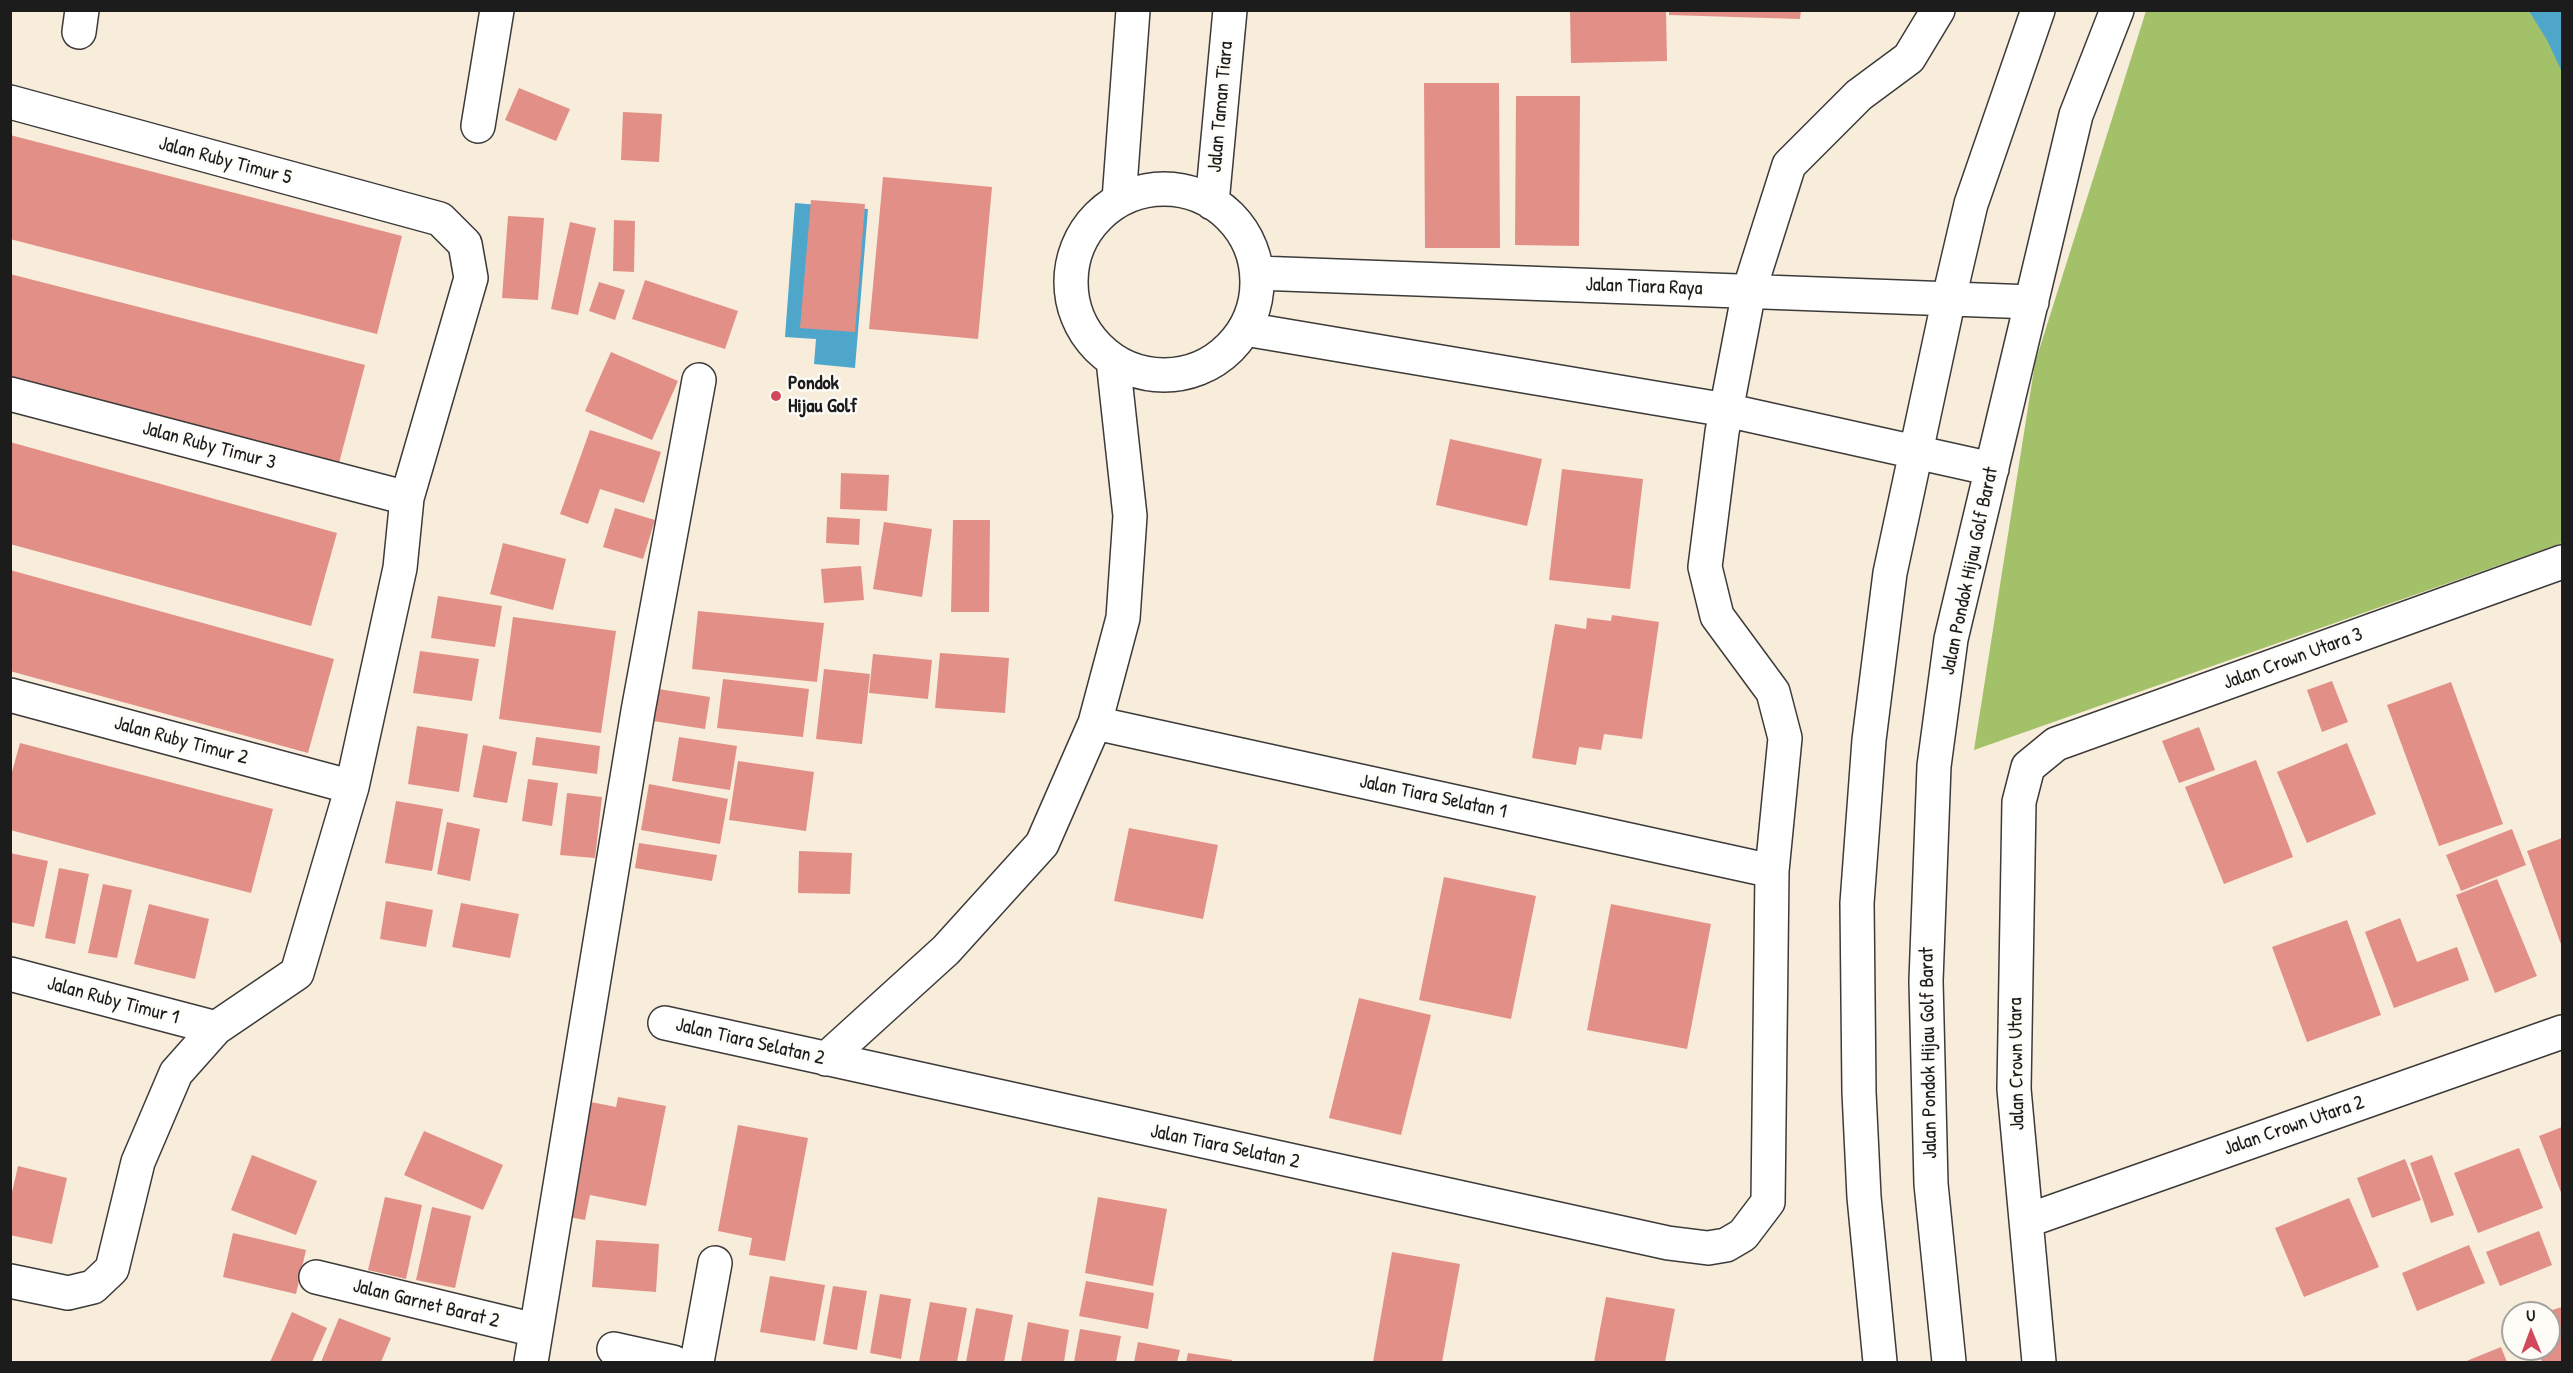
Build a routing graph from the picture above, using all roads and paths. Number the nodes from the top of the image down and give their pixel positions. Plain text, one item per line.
1 (497, 10) edge
2 (1132, 10) edge
3 (1230, 10) edge
4 (1938, 10) edge
5 (2038, 10) edge
6 (2117, 10) edge
7 (10, 102) edge
8 (478, 126) dead end
9 (1119, 200) junction
10 (1212, 202) junction
11 (1257, 273) junction
12 (1749, 291) junction
13 (1949, 298) junction
14 (2032, 302) junction
15 (1245, 329) junction
16 (1113, 360) junction
17 (699, 381) dead end
18 (10, 394) edge
19 (1726, 410) junction
20 (1914, 454) junction
21 (1992, 469) junction
22 (407, 498) junction
23 (2562, 562) edge
24 (10, 695) edge
25 (1095, 723) junction
26 (2028, 767) joint
27 (352, 787) junction
28 (1772, 871) junction
29 (10, 974) edge
30 (665, 1023) dead end
31 (216, 1028) junction
32 (2562, 1032) edge
33 (826, 1059) junction
34 (2026, 1221) junction
35 (715, 1263) dead end
36 (316, 1277) dead end
37 (10, 1281) edge
38 (535, 1330) junction
39 (614, 1349) dead end
40 (531, 1362) edge
41 (673, 1362) edge
42 (696, 1362) edge
43 (1880, 1362) edge
44 (1949, 1362) edge
45 (2039, 1362) edge

1 - 8 street
2 - 9 street
3 - 10 street, Jalan Taman Tiara
4 - 12 street
5 - 13 street
6 - 14 street, Jalan Pondok Hijau Golf Barat
7 - 22 street, Jalan Ruby Timur 5
9 - 10 street
9 - 16 street
10 - 11 street
11 - 12 street, Jalan Tiara Raya
11 - 15 street
12 - 13 street, Jalan Tiara Raya
12 - 19 street
13 - 14 street, Jalan Tiara Raya
13 - 20 street
14 - 21 street, Jalan Pondok Hijau Golf Barat
15 - 16 street
15 - 19 street
16 - 25 street
17 - 38 street
18 - 22 street, Jalan Ruby Timur 3
19 - 20 street
19 - 28 street
20 - 21 street
20 - 43 street
21 - 44 street, Jalan Pondok Hijau Golf Barat
22 - 27 street
23 - 26 street, Jalan Crown Utara 3
24 - 27 street, Jalan Ruby Timur 2
25 - 28 street, Jalan Tiara Selatan 1
25 - 33 street
26 - 34 street, Jalan Crown Utara
27 - 31 street
28 - 33 street, Jalan Tiara Selatan 2
29 - 31 street, Jalan Ruby Timur 1
30 - 33 street, Jalan Tiara Selatan 2
31 - 37 street
32 - 34 street, Jalan Crown Utara 2
34 - 45 street, Jalan Crown Utara
35 - 42 street
36 - 38 street, Jalan Garnet Barat 2
38 - 40 street
39 - 41 street

